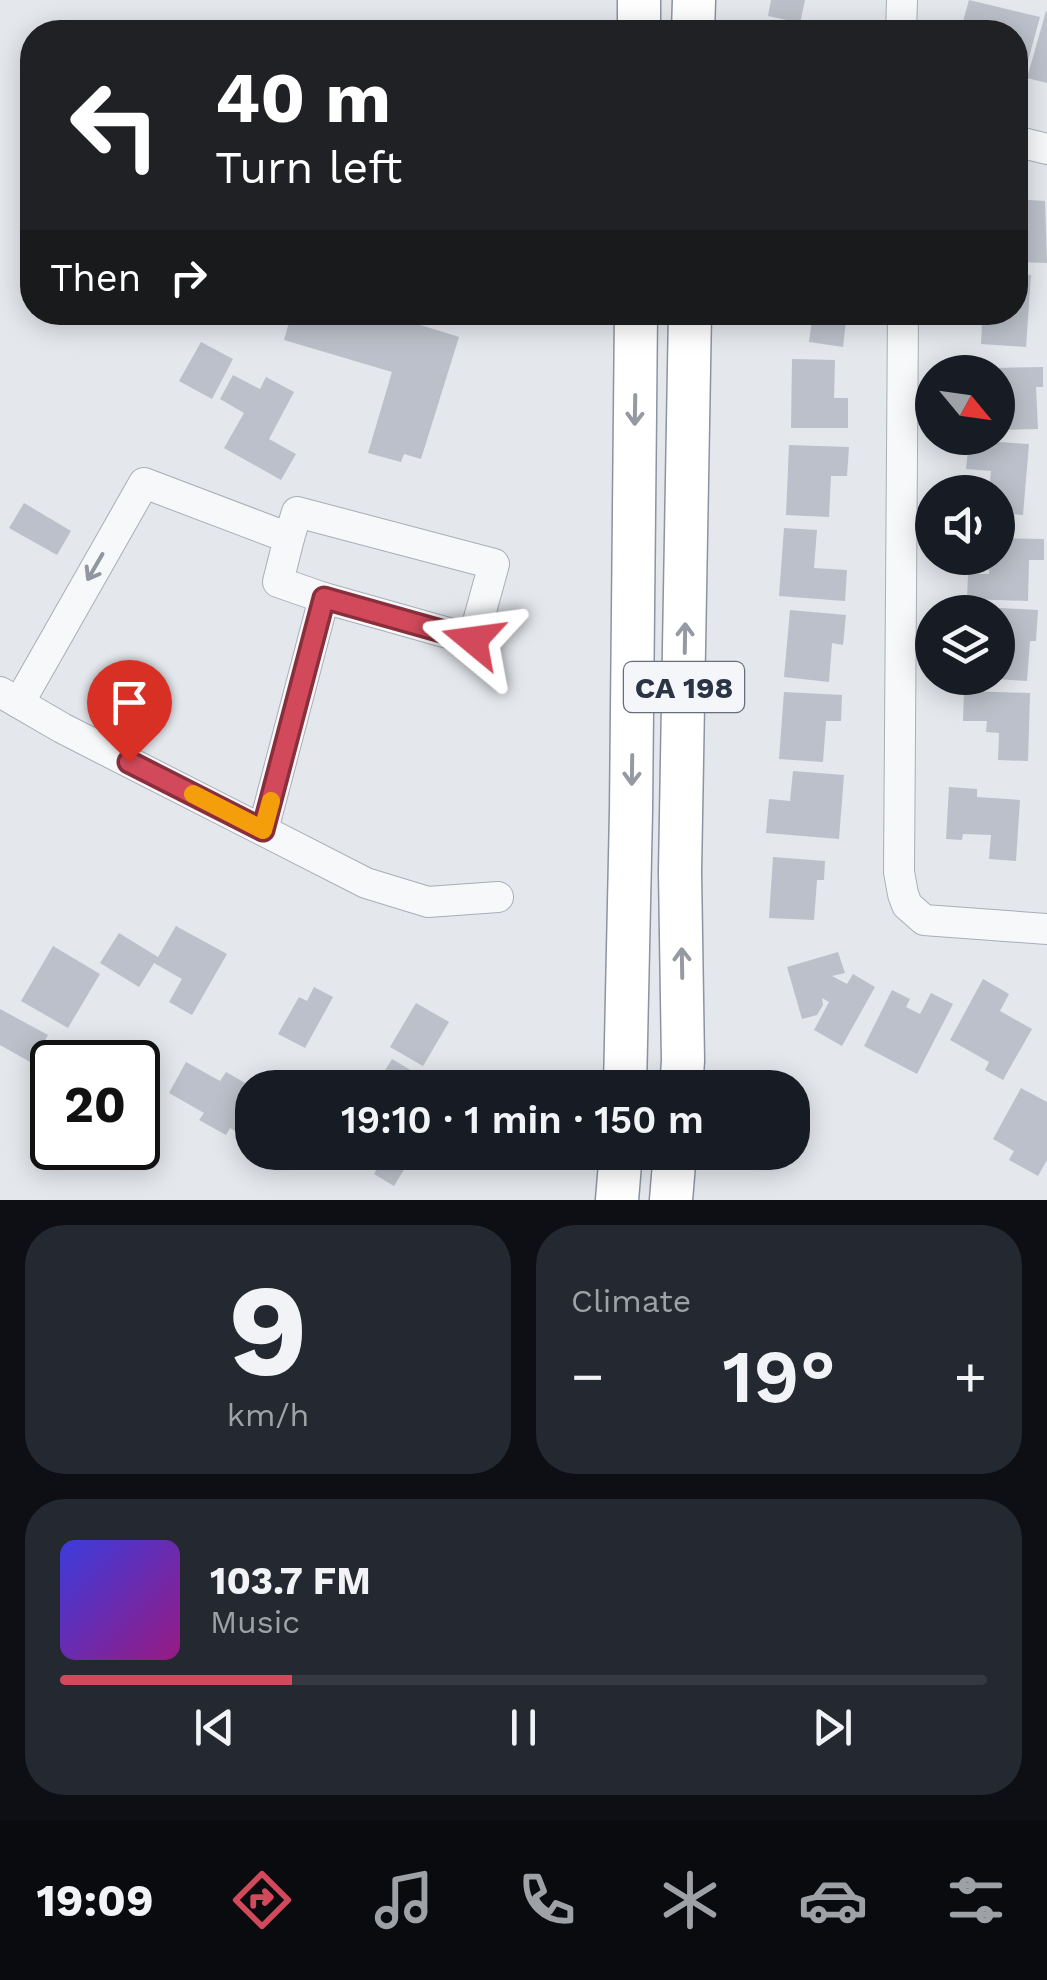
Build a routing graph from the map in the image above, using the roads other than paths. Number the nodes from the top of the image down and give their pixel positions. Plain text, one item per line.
1 (636, 325) edge
2 (690, 325) edge
3 (904, 325) edge
4 (289, 538) junction
5 (324, 598) junction
6 (9, 697) edge
7 (263, 830) junction
8 (498, 897) dead end
9 (1047, 929) edge
10 (625, 1070) edge
11 (683, 1070) edge
12 (620, 1170) edge
13 (674, 1170) edge
14 (617, 1200) edge
15 (671, 1200) edge

1 -> 10 highway, CA 198
11 -> 2 highway, CA 198
3 - 9 street
4 - 5 street
4 - 5 street
4 -> 6 street
5 - 7 street
6 - 7 street
7 - 8 street
12 - 14 highway
13 - 15 highway

